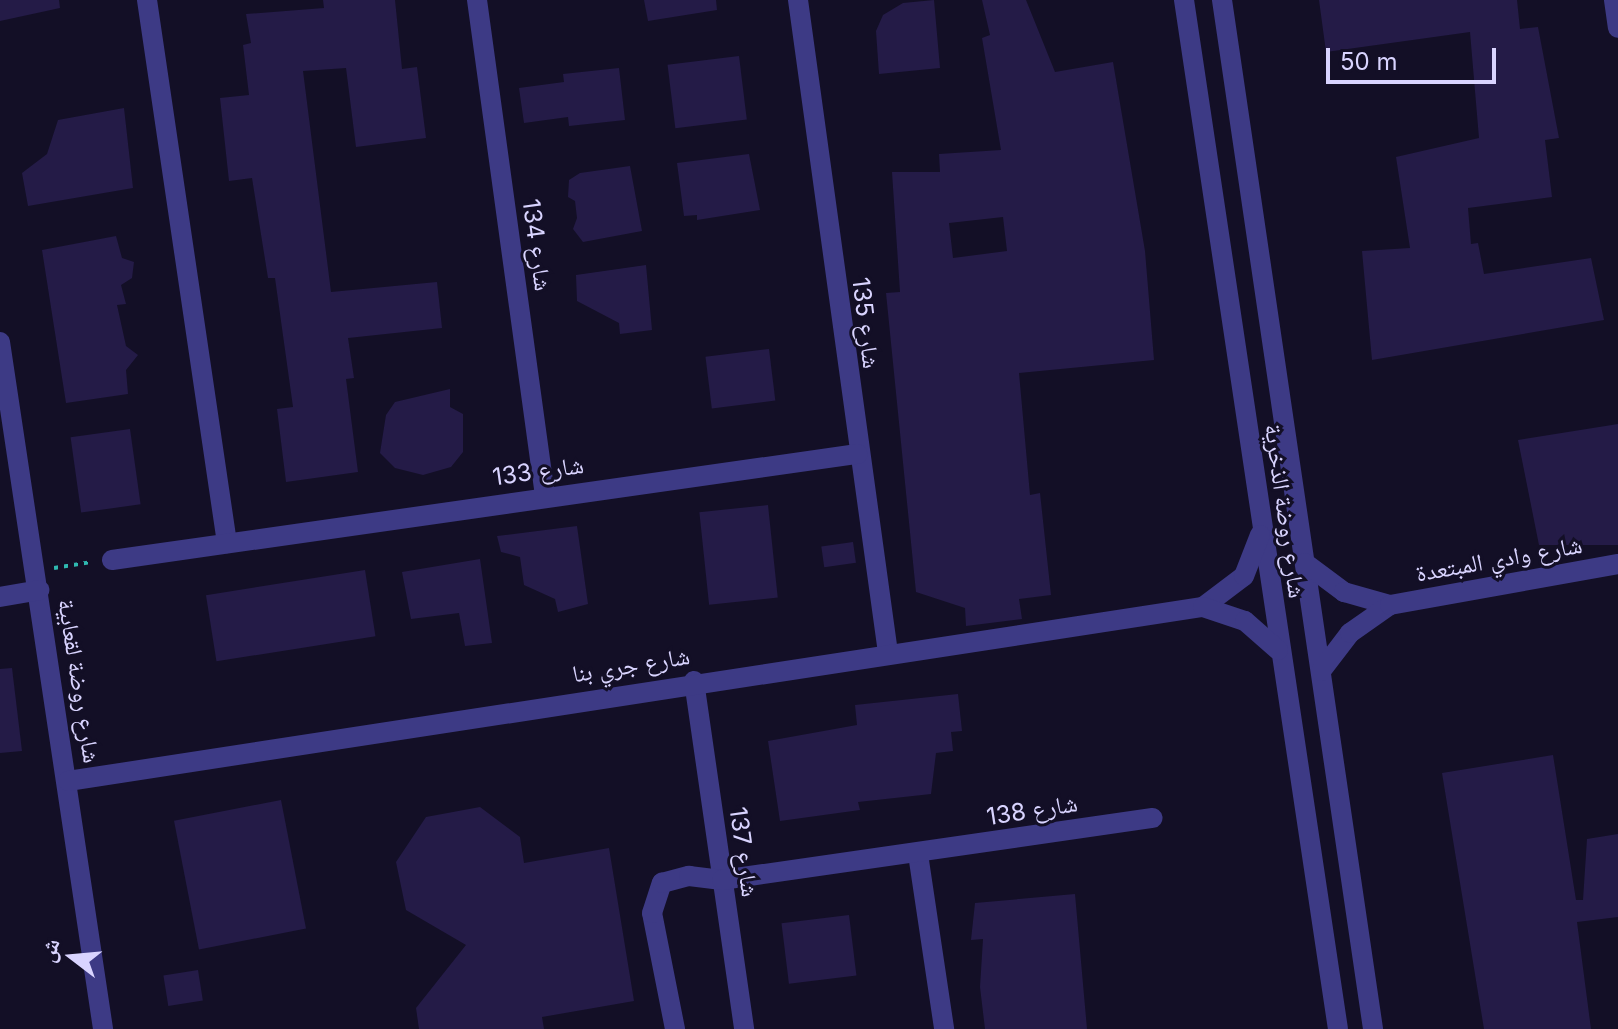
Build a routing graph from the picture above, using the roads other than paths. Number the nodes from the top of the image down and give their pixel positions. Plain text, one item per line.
1 (147, 0) edge
2 (477, 0) edge
3 (798, 0) edge
4 (1184, 0) edge
5 (1222, 0) edge
6 (1614, 0) edge
7 (1618, 28) edge
8 (0, 342) edge
9 (857, 454) junction
10 (545, 496) junction
11 (1262, 528) junction
12 (227, 543) junction
13 (112, 560) road end
14 (1305, 563) junction
15 (1618, 564) edge
16 (37, 580) junction
17 (0, 597) edge
18 (1390, 605) junction
19 (1203, 607) junction
20 (1278, 650) junction
21 (888, 653) junction
22 (1321, 671) junction
23 (694, 681) junction
24 (68, 781) junction
25 (1153, 818) dead end
26 (918, 854) junction
27 (722, 880) junction
28 (103, 1029) edge
29 (675, 1029) edge
30 (744, 1029) edge
31 (944, 1029) edge
32 (1338, 1029) edge
33 (1373, 1029) edge

1 - 12 street
2 - 10 street, شارع 134
3 - 9 street, شارع 135
4 - 11 street, شارع روضة الذخرية
5 - 14 street, شارع روضة الذخرية
6 - 7 street
8 - 16 street, شارع روضة لقعابية
9 - 10 street, شارع 133
9 - 21 street, شارع 135
10 - 12 street, شارع 133
11 - 19 street, شارع جري بنا
11 - 20 street, شارع روضة الذخرية
12 - 13 street, شارع 133
14 - 18 street, شارع وادي المبتعدة
14 - 22 street, شارع روضة الذخرية
15 - 18 street, شارع وادي المبتعدة
16 - 17 street
16 - 24 street, شارع روضة لقعابية
18 - 22 street, شارع وادي المبتعدة
19 - 20 street, شارع جري بنا
19 - 21 street, شارع جري بنا
20 - 32 street, شارع روضة الذخرية
21 - 23 street, شارع جري بنا
22 - 33 street, شارع روضة الذخرية
23 - 24 street, شارع جري بنا
23 - 27 street, شارع 137
24 - 28 street, شارع روضة لقعابية
25 - 26 street, شارع 138
26 - 27 street, شارع 138
26 - 31 street
27 - 29 street, شارع 138
27 - 30 street, شارع 137

